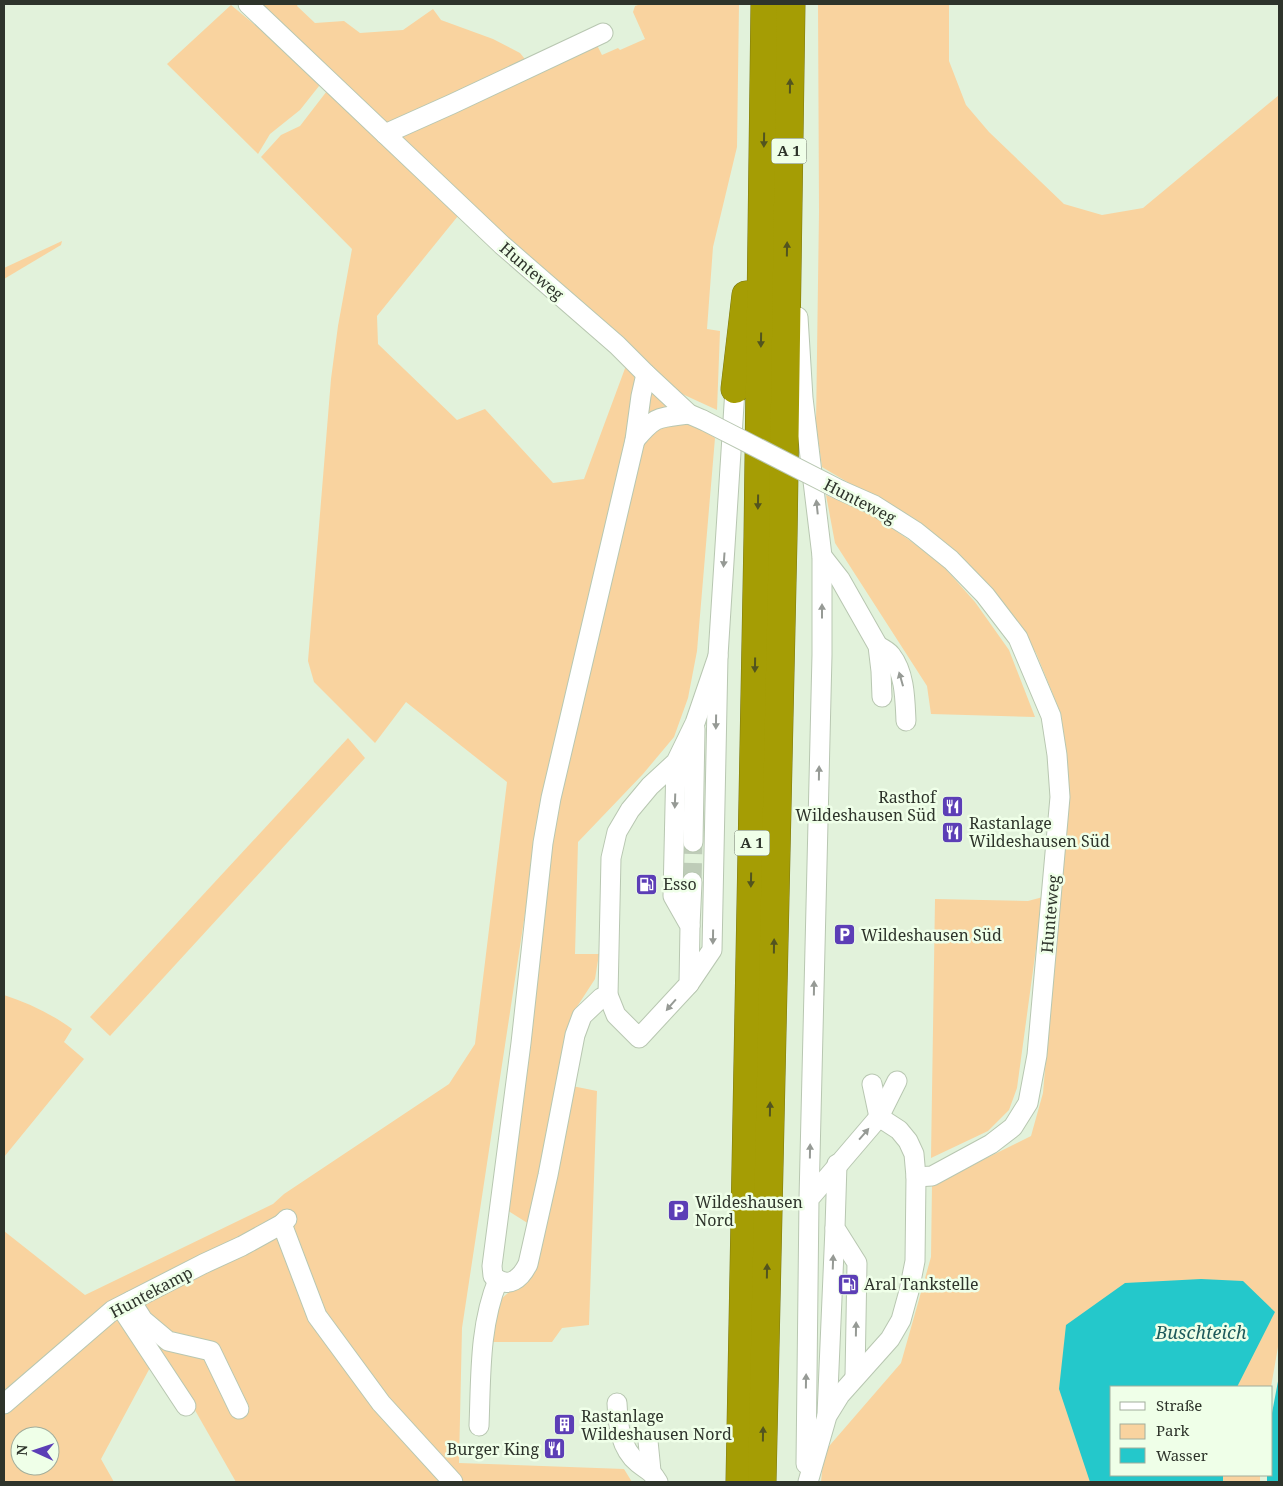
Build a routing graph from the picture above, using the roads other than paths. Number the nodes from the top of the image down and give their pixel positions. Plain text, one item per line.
1 (248, 4) edge
2 (765, 4) edge
3 (791, 4) edge
4 (603, 33) dead end
5 (385, 134) junction
6 (763, 204) junction
7 (787, 298) junction
8 (646, 374) junction
9 (735, 389) joint
10 (696, 417) junction
11 (635, 440) junction
12 (822, 556) junction
13 (878, 646) junction
14 (718, 656) junction
15 (882, 697) dead end
16 (906, 720) dead end
17 (695, 723) junction
18 (676, 762) junction
19 (693, 842) tunnel mouth
20 (692, 882) tunnel mouth
21 (690, 926) junction
22 (689, 984) junction
23 (608, 995) junction
24 (897, 1081) dead end
25 (872, 1084) dead end
26 (878, 1117) junction
27 (837, 1164) junction
28 (916, 1177) junction
29 (808, 1199) junction
30 (835, 1228) junction
31 (498, 1280) junction
32 (126, 1304) junction
33 (855, 1377) junction
34 (4, 1404) edge
35 (617, 1404) dead end
36 (186, 1406) dead end
37 (239, 1409) dead end
38 (827, 1416) junction
39 (479, 1426) dead end
40 (648, 1441) dead end
41 (655, 1477) edge
42 (453, 1482) edge
43 (740, 1482) edge
44 (762, 1482) edge
45 (807, 1482) edge

1 - 5 street, Hunteweg
2 -> 6 highway, A 1
7 -> 3 highway, A 1
4 - 5 street
5 - 8 street, Hunteweg
6 - 9 highway
6 -> 43 highway, A 1
12 -> 7 street
44 -> 7 highway, A 1
8 - 10 street, Hunteweg
8 - 11 street
9 -> 14 street
10 - 11 street
10 - 28 street, Hunteweg, bridge
11 - 31 street
12 - 13 street
29 -> 12 street
13 - 15 street
16 -> 13 street
14 - 17 street
14 -> 22 street
17 - 18 street
17 - 19 street
18 -> 21 street
18 - 23 street
20 - 21 street
21 - 22 street
22 -> 23 street
23 - 31 street
24 - 26 street
25 - 26 street
27 -> 26 street
26 - 28 street
27 - 29 street
27 - 30 street
28 - 33 street
45 -> 29 street
33 -> 30 street
38 -> 30 street
31 - 39 street
32 - 34 street, Huntekamp
32 - 36 street
32 - 37 street
32 - 42 street, Huntekamp
33 - 38 street
35 - 41 street
38 - 45 street
40 - 41 street

